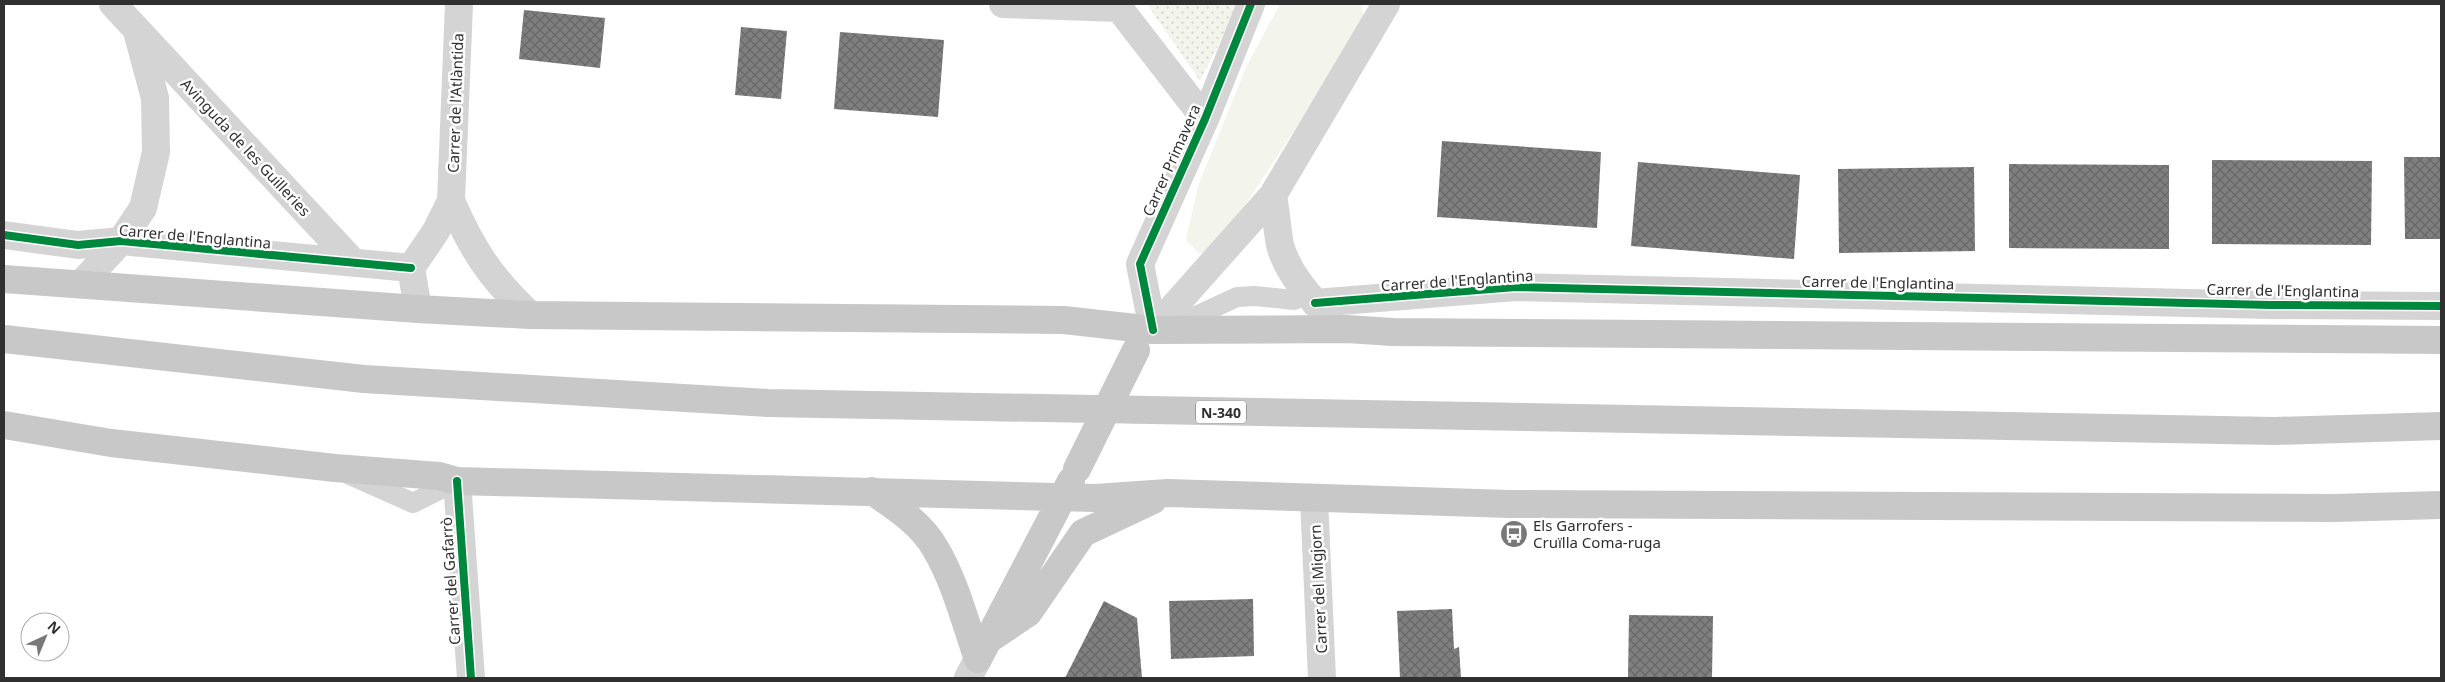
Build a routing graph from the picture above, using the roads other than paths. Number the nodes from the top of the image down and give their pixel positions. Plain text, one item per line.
1 (114, 4) edge
2 (459, 4) edge
3 (1003, 4) edge
4 (1250, 4) edge
5 (1386, 4) edge
6 (137, 31) junction
7 (1205, 120) junction
8 (1273, 194) junction
9 (451, 201) junction
10 (4, 235) edge
11 (122, 242) junction
12 (354, 263) junction
13 (411, 268) junction
14 (4, 279) edge
15 (82, 284) junction
16 (1312, 299) junction
17 (2441, 306) edge
18 (418, 309) junction
19 (530, 315) junction
20 (1347, 329) junction
21 (1151, 336) junction
22 (4, 339) edge
23 (2441, 340) edge
24 (4, 425) edge
25 (2441, 426) edge
26 (457, 481) junction
27 (872, 491) junction
28 (1168, 493) junction
29 (1064, 496) junction
30 (1314, 499) junction
31 (2441, 505) edge
32 (978, 659) edge
33 (471, 678) edge
34 (1322, 678) edge

1 - 6 street, Avinguda de les Guilleries
2 - 9 street, Carrer de l'Atlàntida
3 - 7 street
4 - 7 street, Carrer Primavera
5 - 8 street
6 - 11 street, Avinguda de les Guilleries
6 - 12 street, Avinguda de les Guilleries
7 - 21 street, Carrer Primavera
8 - 16 street
8 - 21 street
9 - 13 street, Carrer de l'Atlàntida
9 - 19 street, Carrer de l'Atlàntida
10 - 11 street, Carrer de l'Englantina
11 - 12 street, Carrer de l'Englantina
11 - 15 street, Avinguda de les Guilleries
12 - 13 street, Carrer de l'Englantina
13 - 18 street
14 - 15 main road
15 - 18 main road
16 - 17 street, Carrer de l'Englantina
16 - 20 street
16 - 21 lane
18 - 19 main road
19 - 21 main road
20 - 21 main road
20 - 23 main road
21 - 29 main road, bridge
22 - 25 main road, N-340
24 - 26 main road
26 - 27 main road
26 - 33 street, Carrer del Gafarrò
27 - 29 main road
27 - 32 main road
28 - 29 main road
28 - 30 main road
28 - 32 main road
29 - 32 main road
30 - 31 main road
30 - 34 street, Carrer del Migjorn

